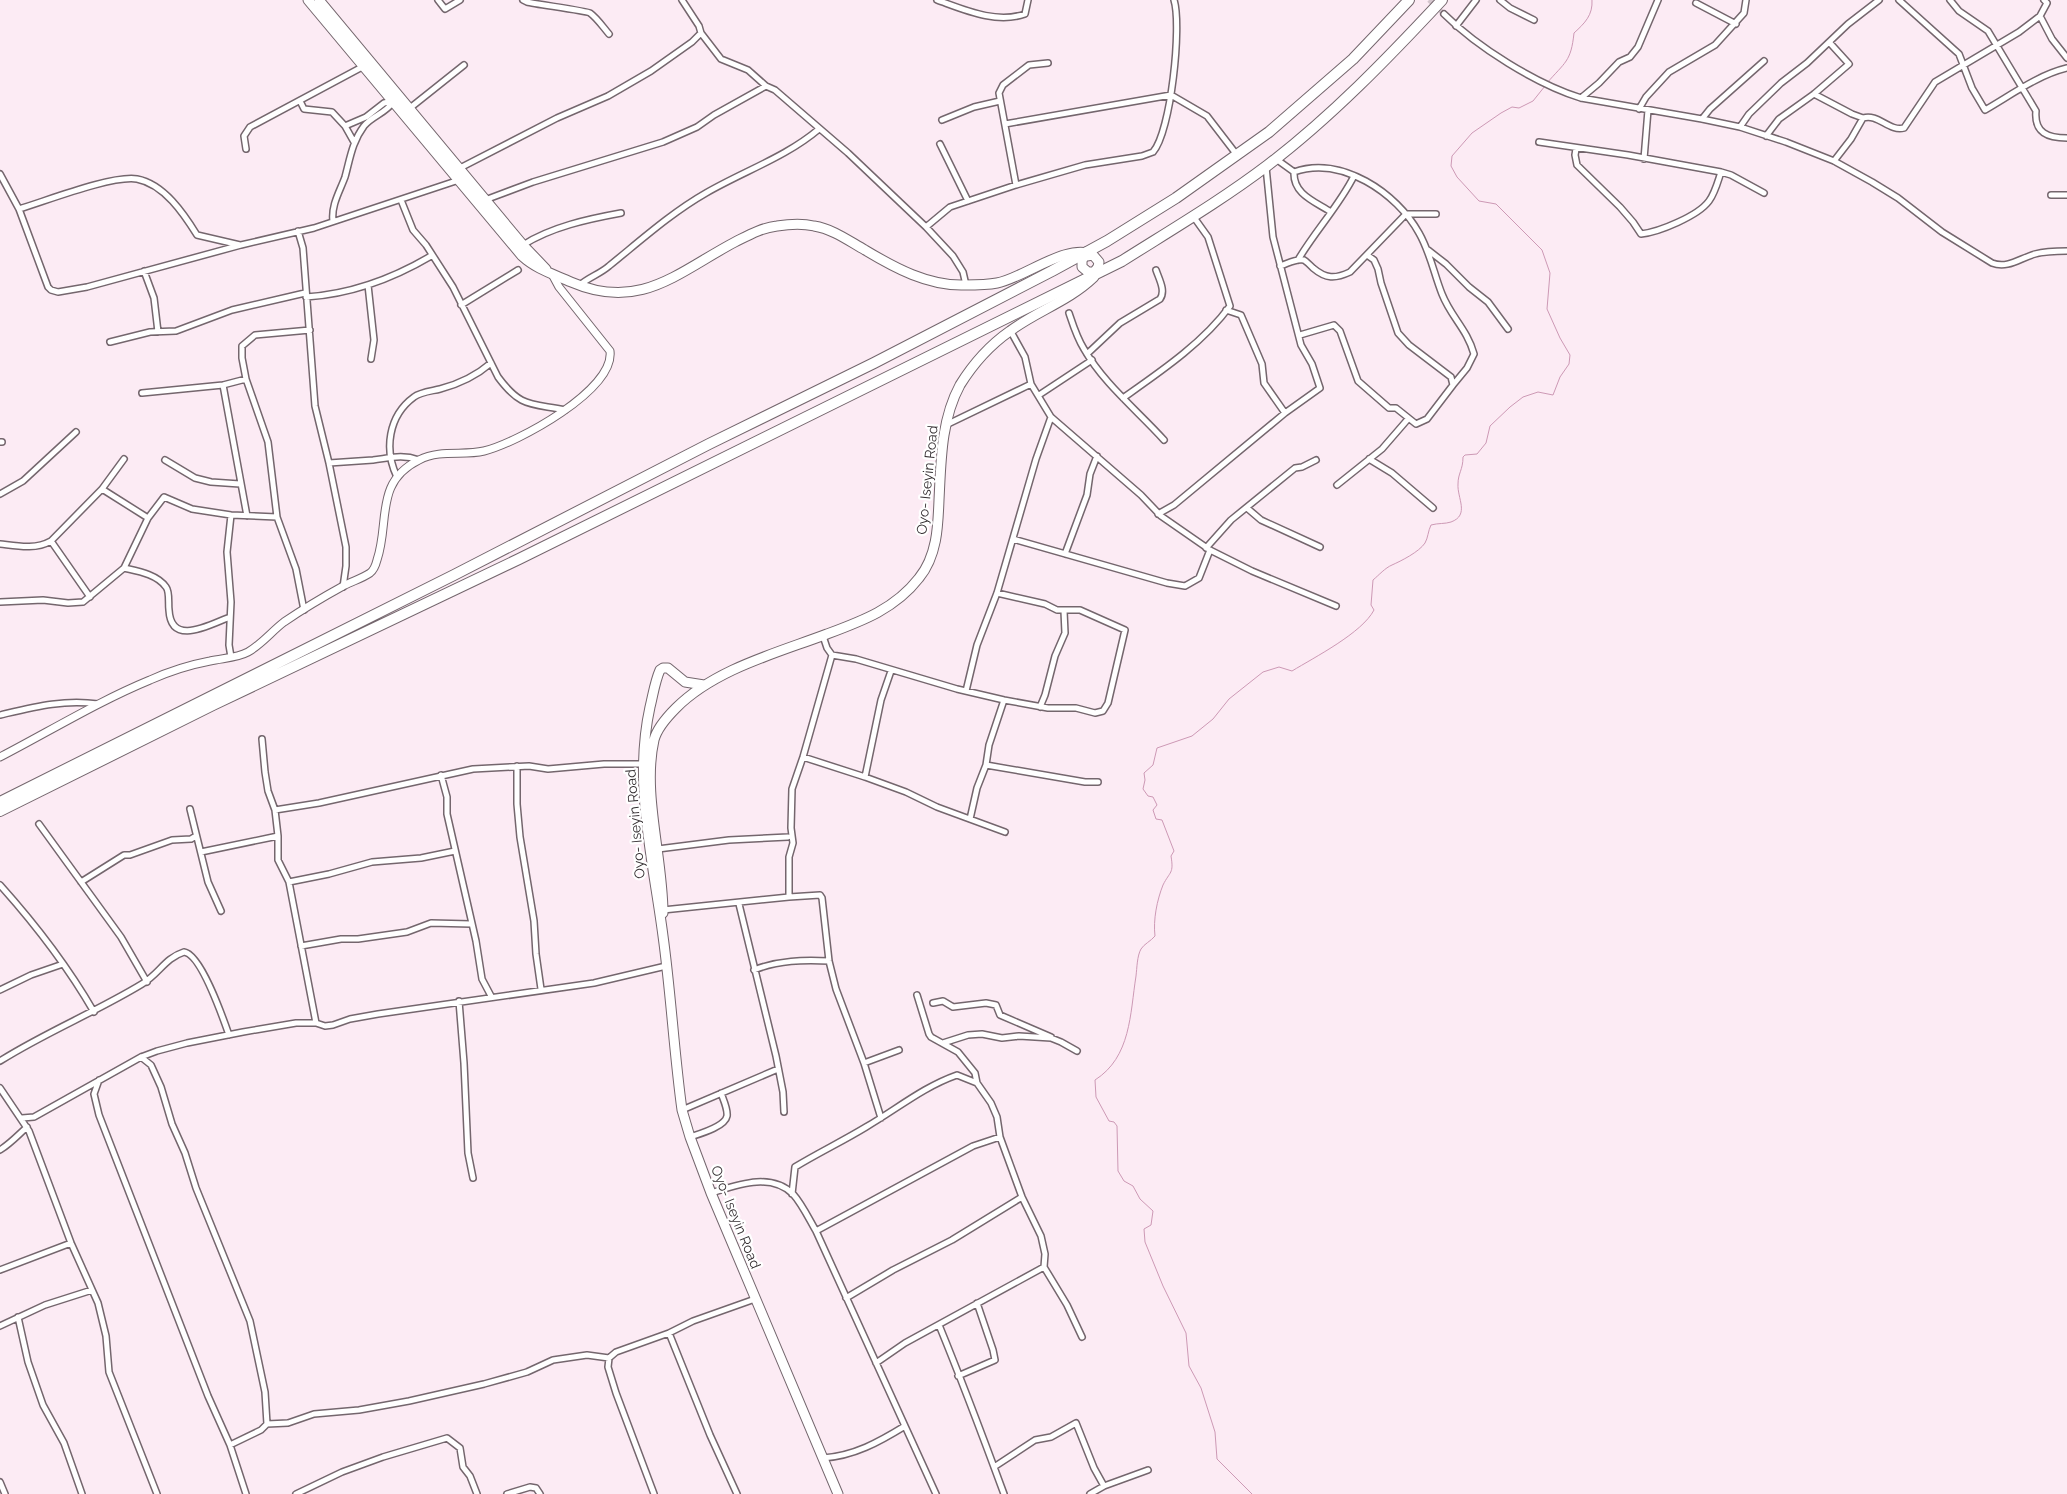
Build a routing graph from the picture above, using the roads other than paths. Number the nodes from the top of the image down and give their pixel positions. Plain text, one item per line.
1 (308, 0) edge
2 (319, 0) edge
3 (438, 0) edge
4 (460, 0) edge
5 (523, 0) edge
6 (682, 0) edge
7 (937, 0) edge
8 (1028, 0) edge
9 (1174, 0) edge
10 (1409, 0) edge
11 (1442, 0) edge
12 (1476, 0) edge
13 (1500, 0) edge
14 (1658, 0) edge
15 (1746, 0) edge
16 (1879, 0) edge
17 (1900, 0) edge
18 (1950, 0) edge
19 (2044, 0) edge
20 (1696, 3) dead end
21 (1444, 14) tunnel mouth
22 (2040, 16) junction
23 (1534, 20) dead end
24 (1736, 24) junction
25 (1456, 26) junction
26 (701, 33) junction
27 (609, 34) dead end
28 (1829, 42) junction
29 (1996, 44) junction
30 (2067, 58) edge
31 (1764, 60) dead end
32 (1048, 63) dead end
33 (464, 64) dead end
34 (1962, 65) junction
35 (364, 66) junction
36 (2067, 68) edge
37 (766, 86) junction
38 (2022, 89) junction
39 (1814, 94) junction
40 (1171, 95) junction
41 (1581, 98) junction
42 (397, 99) junction
43 (1000, 100) junction
44 (300, 101) junction
45 (410, 108) junction
46 (1639, 109) junction
47 (1648, 110) junction
48 (1863, 118) junction
49 (1702, 119) junction
50 (942, 120) dead end
51 (1006, 124) junction
52 (345, 126) junction
53 (1740, 127) junction
54 (819, 129) junction
55 (1766, 136) junction
56 (2067, 138) edge
57 (354, 142) junction
58 (1539, 142) dead end
59 (940, 144) dead end
60 (246, 149) dead end
61 (1576, 149) junction
62 (1238, 156) junction
63 (1275, 159) junction
64 (1644, 159) junction
65 (1834, 161) junction
66 (1266, 166) junction
67 (460, 168) junction
68 (1294, 172) junction
69 (1721, 172) junction
70 (0, 174) edge
71 (1354, 176) junction
72 (459, 180) junction
73 (1016, 185) junction
74 (1764, 193) dead end
75 (2051, 195) dead end
76 (2067, 195) edge
77 (401, 200) junction
78 (485, 200) junction
79 (968, 202) junction
80 (19, 209) junction
81 (1331, 212) junction
82 (620, 213) dead end
83 (1406, 214) junction
84 (1436, 214) dead end
85 (1193, 216) junction
86 (333, 221) junction
87 (926, 226) junction
88 (298, 231) junction
89 (240, 245) junction
90 (523, 245) junction
91 (1427, 250) junction
92 (2067, 251) edge
93 (1367, 255) junction
94 (431, 256) junction
95 (1298, 260) junction
96 (1085, 264) junction
97 (1280, 266) junction
98 (518, 270) dead end
99 (1156, 270) dead end
100 (144, 271) junction
101 (552, 274) junction
102 (368, 285) junction
103 (966, 285) junction
104 (580, 286) junction
105 (306, 295) junction
106 (462, 305) junction
107 (1226, 310) junction
108 (1068, 313) dead end
109 (1508, 329) dead end
110 (310, 330) junction
111 (1010, 330) junction
112 (158, 332) junction
113 (1300, 335) junction
114 (110, 342) dead end
115 (1087, 354) junction
116 (371, 359) dead end
117 (1092, 360) junction
118 (491, 363) junction
119 (246, 379) junction
120 (1031, 384) junction
121 (223, 385) junction
122 (1453, 385) junction
123 (142, 393) dead end
124 (1039, 395) junction
125 (1123, 398) junction
126 (565, 410) junction
127 (1285, 412) junction
128 (1051, 417) junction
129 (1408, 419) junction
130 (948, 424) dead end
131 (76, 432) dead end
132 (1164, 440) dead end
133 (1097, 456) junction
134 (389, 457) junction
135 (124, 459) dead end
136 (1369, 459) junction
137 (165, 460) dead end
138 (419, 460) junction
139 (1316, 460) dead end
140 (330, 463) junction
141 (397, 477) junction
142 (240, 484) junction
143 (1337, 485) dead end
144 (102, 489) junction
145 (0, 494) edge
146 (1247, 508) junction
147 (1433, 508) dead end
148 (1158, 514) junction
149 (231, 515) junction
150 (247, 516) junction
151 (277, 517) junction
152 (148, 518) junction
153 (1013, 539) junction
154 (51, 541) junction
155 (0, 544) edge
156 (1320, 547) dead end
157 (1208, 549) junction
158 (1065, 554) junction
159 (124, 568) junction
160 (343, 587) junction
161 (997, 593) junction
162 (90, 597) junction
163 (0, 602) edge
164 (1336, 606) dead end
165 (304, 610) junction
166 (1064, 611) junction
167 (230, 617) junction
168 (823, 636) junction
169 (832, 655) junction
170 (231, 657) junction
171 (891, 670) junction
172 (704, 685) junction
173 (966, 691) junction
174 (1004, 700) junction
175 (99, 704) junction
176 (1040, 707) junction
177 (0, 714) edge
178 (262, 739) dead end
179 (0, 757) edge
180 (803, 757) junction
181 (642, 764) junction
182 (986, 765) junction
183 (517, 766) junction
184 (441, 775) junction
185 (865, 777) junction
186 (1098, 782) dead end
187 (0, 802) edge
188 (190, 808) dead end
189 (275, 810) junction
190 (0, 811) edge
191 (970, 819) junction
192 (38, 824) dead end
193 (1005, 832) dead end
194 (196, 836) junction
195 (278, 836) junction
196 (788, 836) dead end
197 (658, 849) junction
198 (455, 851) junction
199 (201, 852) junction
200 (81, 882) junction
201 (289, 882) junction
202 (0, 885) edge
203 (788, 897) junction
204 (739, 904) junction
205 (664, 910) junction
206 (221, 911) dead end
207 (471, 924) junction
208 (663, 936) junction
209 (301, 946) junction
210 (829, 961) junction
211 (63, 964) junction
212 (666, 966) junction
213 (754, 970) junction
214 (147, 982) junction
215 (541, 989) junction
216 (0, 990) edge
217 (917, 995) dead end
218 (491, 996) junction
219 (459, 1001) junction
220 (933, 1003) dead end
221 (94, 1012) junction
222 (316, 1022) junction
223 (229, 1034) junction
224 (1058, 1040) junction
225 (943, 1043) junction
226 (899, 1050) dead end
227 (157, 1051) junction
228 (1077, 1051) dead end
229 (141, 1057) junction
230 (0, 1061) edge
231 (864, 1062) junction
232 (151, 1064) junction
233 (778, 1069) junction
234 (99, 1080) junction
235 (977, 1083) junction
236 (86, 1087) junction
237 (0, 1088) edge
238 (721, 1093) junction
239 (94, 1094) junction
240 (682, 1110) junction
241 (784, 1112) dead end
242 (34, 1117) junction
243 (22, 1118) junction
244 (881, 1118) junction
245 (28, 1129) junction
246 (690, 1137) junction
247 (1000, 1137) junction
248 (0, 1150) edge
249 (473, 1178) dead end
250 (711, 1193) junction
251 (792, 1194) junction
252 (1022, 1197) junction
253 (816, 1230) junction
254 (71, 1243) junction
255 (1044, 1267) junction
256 (0, 1270) edge
257 (92, 1290) junction
258 (846, 1298) junction
259 (754, 1299) junction
260 (977, 1303) junction
261 (18, 1317) junction
262 (939, 1325) junction
263 (0, 1326) edge
264 (669, 1333) junction
265 (1082, 1336) dead end
266 (609, 1358) junction
267 (876, 1363) junction
268 (958, 1376) junction
269 (266, 1424) junction
270 (905, 1426) junction
271 (230, 1445) junction
272 (823, 1458) junction
273 (994, 1467) junction
274 (1148, 1470) dead end
275 (0, 1482) edge
276 (1104, 1486) junction
277 (5, 1494) edge
278 (82, 1494) edge
279 (157, 1494) edge
280 (246, 1494) edge
281 (296, 1494) edge
282 (477, 1494) edge
283 (507, 1494) edge
284 (540, 1494) edge
285 (654, 1494) edge
286 (737, 1494) edge
287 (838, 1494) edge
288 (936, 1494) edge
289 (1004, 1494) edge
290 (1090, 1494) edge

1 - 35 main road
2 - 42 main road
3 - 4 street
5 - 27 street
6 - 26 street
7 - 8 street
9 - 40 street
10 - 62 highway
11 - 63 highway
12 - 25 street
13 - 23 street
14 - 41 street
15 - 24 street
16 - 28 street
17 - 34 street
18 - 29 street
19 - 22 street
20 - 24 street
21 - 25 street
22 - 29 street
22 - 30 street
24 - 46 street
25 - 41 street
26 - 37 street
26 - 67 street
28 - 39 street
28 - 53 street
29 - 34 street
29 - 38 street
31 - 49 street
32 - 43 street
33 - 45 street
34 - 38 street
34 - 48 street
35 - 42 main road
35 - 44 street
36 - 38 street
37 - 54 street
37 - 78 street
38 - 56 street
39 - 48 street
39 - 55 street
40 - 51 street
40 - 62 street
40 - 73 street
41 - 46 street
42 - 45 main road
42 - 52 street
42 - 57 street
42 - 72 main road
43 - 50 street
43 - 51 street
44 - 52 street
44 - 60 street
45 - 67 main road
46 - 47 street
47 - 49 street
47 - 64 street
48 - 65 street
49 - 53 street
51 - 73 street
52 - 57 street
53 - 55 street
54 - 87 street
54 - 104 street
55 - 65 street
57 - 86 street
58 - 61 street
59 - 79 street
61 - 64 street
61 - 69 street
62 - 96 highway
63 - 66 highway
63 - 68 street
64 - 69 street
65 - 92 street
66 - 85 highway
66 - 97 street
67 - 78 main road
68 - 71 street
68 - 81 street
69 - 74 street
70 - 80 street
71 - 81 street
71 - 83 street
72 - 77 street
72 - 101 main road
73 - 79 street
75 - 76 street
77 - 86 street
77 - 94 street
78 - 90 main road
79 - 87 street
80 - 89 street
80 - 100 street
81 - 95 street
82 - 90 street
83 - 84 street
83 - 91 street
83 - 93 street
85 - 96 highway
85 - 107 street
86 - 88 street
87 - 103 street
88 - 89 street
88 - 105 street
89 - 100 street
90 - 101 main road
91 - 109 street
91 - 122 street
93 - 95 street
93 - 122 street
94 - 102 street
94 - 106 street
95 - 97 street
96 - 103 main road
96 - 111 main road, Oyo- Iseyin Road
96 - 187 highway
96 - 190 highway
97 - 113 street
98 - 106 street
99 - 115 street
100 - 112 street
101 - 104 main road
101 - 126 street
102 - 105 street
102 - 116 street
103 - 104 main road
105 - 110 street
105 - 112 street
106 - 118 street
107 - 125 street
107 - 127 street
108 - 115 street
110 - 119 street
110 - 140 street
111 - 120 street
111 - 168 main road, Oyo- Iseyin Road
112 - 114 street
113 - 127 street
113 - 129 street
115 - 117 street
117 - 124 street
117 - 125 street
118 - 126 street
118 - 134 street
119 - 121 street
119 - 151 street
120 - 124 street
120 - 130 street
121 - 123 street
121 - 142 street
122 - 129 street
124 - 128 street
125 - 132 street
126 - 138 street
127 - 148 street
128 - 133 street
128 - 153 street
129 - 136 street
131 - 145 street
133 - 148 street
133 - 158 street
134 - 138 street
134 - 140 street
134 - 141 street
135 - 144 street
136 - 143 street
136 - 147 street
137 - 142 street
138 - 141 street
139 - 146 street
140 - 160 street
141 - 160 street
142 - 150 street
144 - 152 street
144 - 154 street
146 - 156 street
146 - 157 street
148 - 157 street
149 - 150 street
149 - 152 street
149 - 167 street
150 - 151 street
151 - 165 street
152 - 159 street
153 - 158 street
153 - 161 street
154 - 155 street
154 - 162 street
157 - 158 street
157 - 164 street
159 - 162 street
159 - 167 street
160 - 165 street
161 - 166 street
161 - 173 street
162 - 163 street
165 - 170 street
166 - 176 street
166 - 176 street
167 - 170 street
168 - 169 street
168 - 172 main road, Oyo- Iseyin Road
169 - 171 street
169 - 180 street
170 - 175 street
171 - 173 street
171 - 185 street
172 - 181 main road, Oyo- Iseyin Road
172 - 197 main road, Oyo- Iseyin Road
173 - 174 street
174 - 176 street
174 - 182 street
175 - 177 street
175 - 179 street
178 - 189 street
180 - 185 street
180 - 203 street
181 - 183 street
181 - 208 main road, Oyo- Iseyin Road
182 - 186 street
182 - 191 street
183 - 184 street
183 - 215 street
184 - 189 street
184 - 198 street
185 - 191 street
188 - 194 street
189 - 195 street
191 - 193 street
192 - 200 street
194 - 199 street
194 - 200 street
195 - 199 street
195 - 201 street
196 - 197 street
197 - 205 main road, Oyo- Iseyin Road
198 - 201 street
198 - 207 street
199 - 206 street
200 - 214 street
201 - 209 street
202 - 211 street
203 - 204 street
203 - 210 street
204 - 205 street
204 - 213 street
205 - 208 main road, Oyo- Iseyin Road
207 - 209 street
207 - 218 street
208 - 212 main road, Oyo- Iseyin Road
209 - 222 street
210 - 213 street
210 - 231 street
211 - 216 street
211 - 221 street
212 - 215 street
212 - 240 main road, Oyo- Iseyin Road
213 - 233 street
214 - 221 street
214 - 223 street
215 - 218 street
217 - 225 street
218 - 219 street
219 - 222 street
219 - 249 street
220 - 224 street
221 - 230 street
222 - 223 street
223 - 227 street
224 - 225 street
224 - 228 street
225 - 235 street
226 - 231 street
227 - 229 street
227 - 232 street
229 - 232 street
229 - 234 street
231 - 244 street
232 - 269 street
233 - 238 street
233 - 241 street
234 - 236 street
234 - 239 street
235 - 244 street
235 - 247 street
236 - 239 street
236 - 242 street
237 - 243 street
238 - 240 street
238 - 246 street
239 - 271 street
240 - 246 main road, Oyo- Iseyin Road
242 - 243 street
242 - 245 street
243 - 245 street
244 - 251 street
245 - 248 street
245 - 254 street
246 - 250 main road, Oyo- Iseyin Road
247 - 252 street
247 - 253 street
250 - 251 street
250 - 259 main road, Oyo- Iseyin Road
251 - 253 street
252 - 255 street
252 - 258 street
253 - 258 street
254 - 256 street
254 - 257 street
255 - 260 street
255 - 265 street
257 - 261 street
257 - 279 street
258 - 267 street
259 - 264 street
259 - 272 main road, Oyo- Iseyin Road
260 - 262 street
260 - 268 street
261 - 263 street
261 - 278 street
262 - 267 street
262 - 268 street
264 - 266 street
264 - 286 street
266 - 269 street
266 - 285 street
267 - 270 street
268 - 273 street
269 - 271 street
270 - 272 street
270 - 288 street
271 - 280 street
272 - 287 main road, Oyo- Iseyin Road
273 - 276 street
273 - 289 street
274 - 276 street
275 - 277 street
276 - 290 street
281 - 282 street
283 - 284 street

